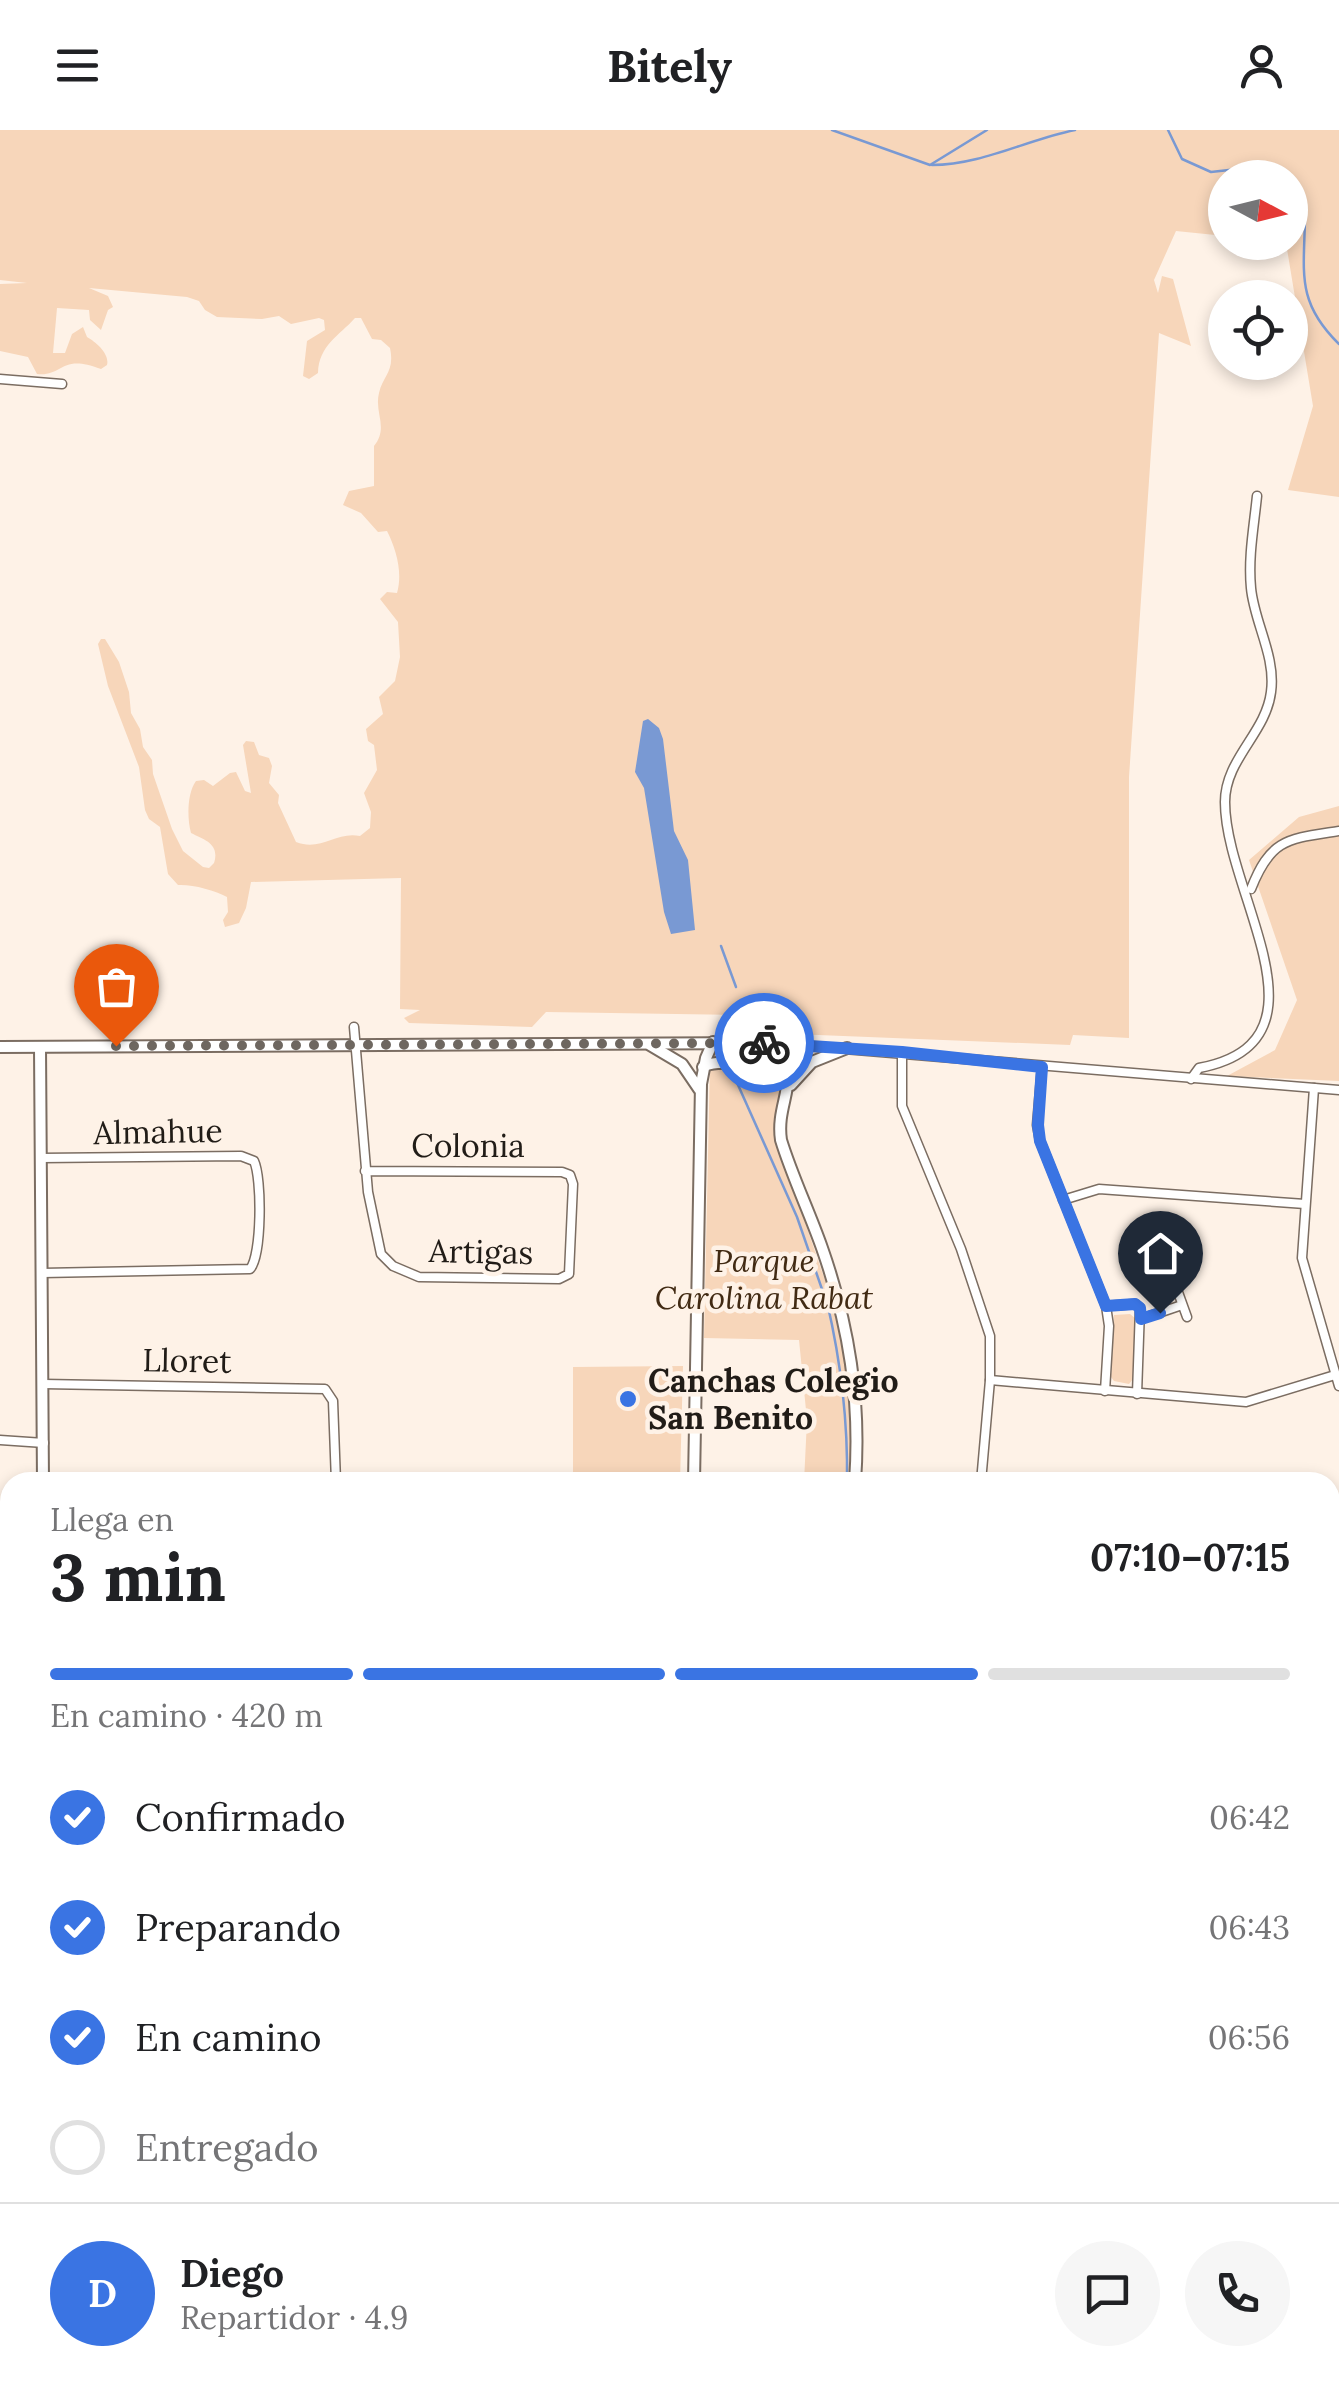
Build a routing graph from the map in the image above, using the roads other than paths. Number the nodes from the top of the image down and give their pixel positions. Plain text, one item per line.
1 (0, 379) edge
2 (62, 384) dead end
3 (1257, 496) dead end
4 (1339, 831) edge
5 (1250, 892) junction
6 (1274, 953) dead end
7 (354, 1027) dead end
8 (1275, 1028) dead end
9 (642, 1042) junction
10 (713, 1042) junction
11 (354, 1044) junction
12 (772, 1044) junction
13 (40, 1047) junction
14 (0, 1048) edge
15 (847, 1048) junction
16 (902, 1052) junction
17 (703, 1067) junction
18 (1042, 1067) junction
19 (1191, 1079) junction
20 (788, 1088) junction
21 (1314, 1088) junction
22 (1339, 1090) edge
23 (701, 1094) junction
24 (41, 1158) junction
25 (366, 1171) junction
26 (1063, 1200) junction
27 (1305, 1204) junction
28 (1170, 1270) dead end
29 (42, 1272) junction
30 (569, 1274) joint
31 (1182, 1305) junction
32 (1106, 1306) junction
33 (1187, 1317) dead end
34 (1141, 1319) junction
35 (1335, 1375) junction
36 (990, 1380) junction
37 (43, 1384) junction
38 (1339, 1386) edge
39 (1105, 1391) junction
40 (1136, 1394) junction
41 (0, 1440) edge
42 (44, 1443) junction
43 (43, 1472) edge
44 (336, 1472) edge
45 (694, 1472) edge
46 (855, 1472) edge
47 (981, 1472) edge

1 - 2 street
3 - 5 street
4 - 5 street
5 - 6 street
7 - 11 street
8 - 19 street
9 - 10 street
9 - 11 street
9 - 23 street
10 - 12 street
10 - 17 street
11 - 13 street
11 - 25 street
12 - 15 street
12 - 20 street
13 - 14 street
13 - 24 street
15 - 16 street
15 - 20 street
16 - 18 street
16 - 36 street
17 - 20 street
17 - 23 street
18 - 19 street
18 - 26 street
19 - 21 street
20 - 46 street
21 - 22 street
21 - 27 street
23 - 45 street
24 - 29 street
24 - 29 street, Almahue
25 - 30 street, Artigas
25 - 30 street, Colonia
26 - 27 street
26 - 32 street
27 - 35 street
28 - 31 street
29 - 37 street
31 - 33 street
31 - 34 street
32 - 34 street
32 - 39 street
34 - 40 street
35 - 38 street
35 - 40 street
36 - 39 street
36 - 47 street
37 - 42 street
37 - 44 street, Lloret
39 - 40 street
41 - 42 street
42 - 43 street

